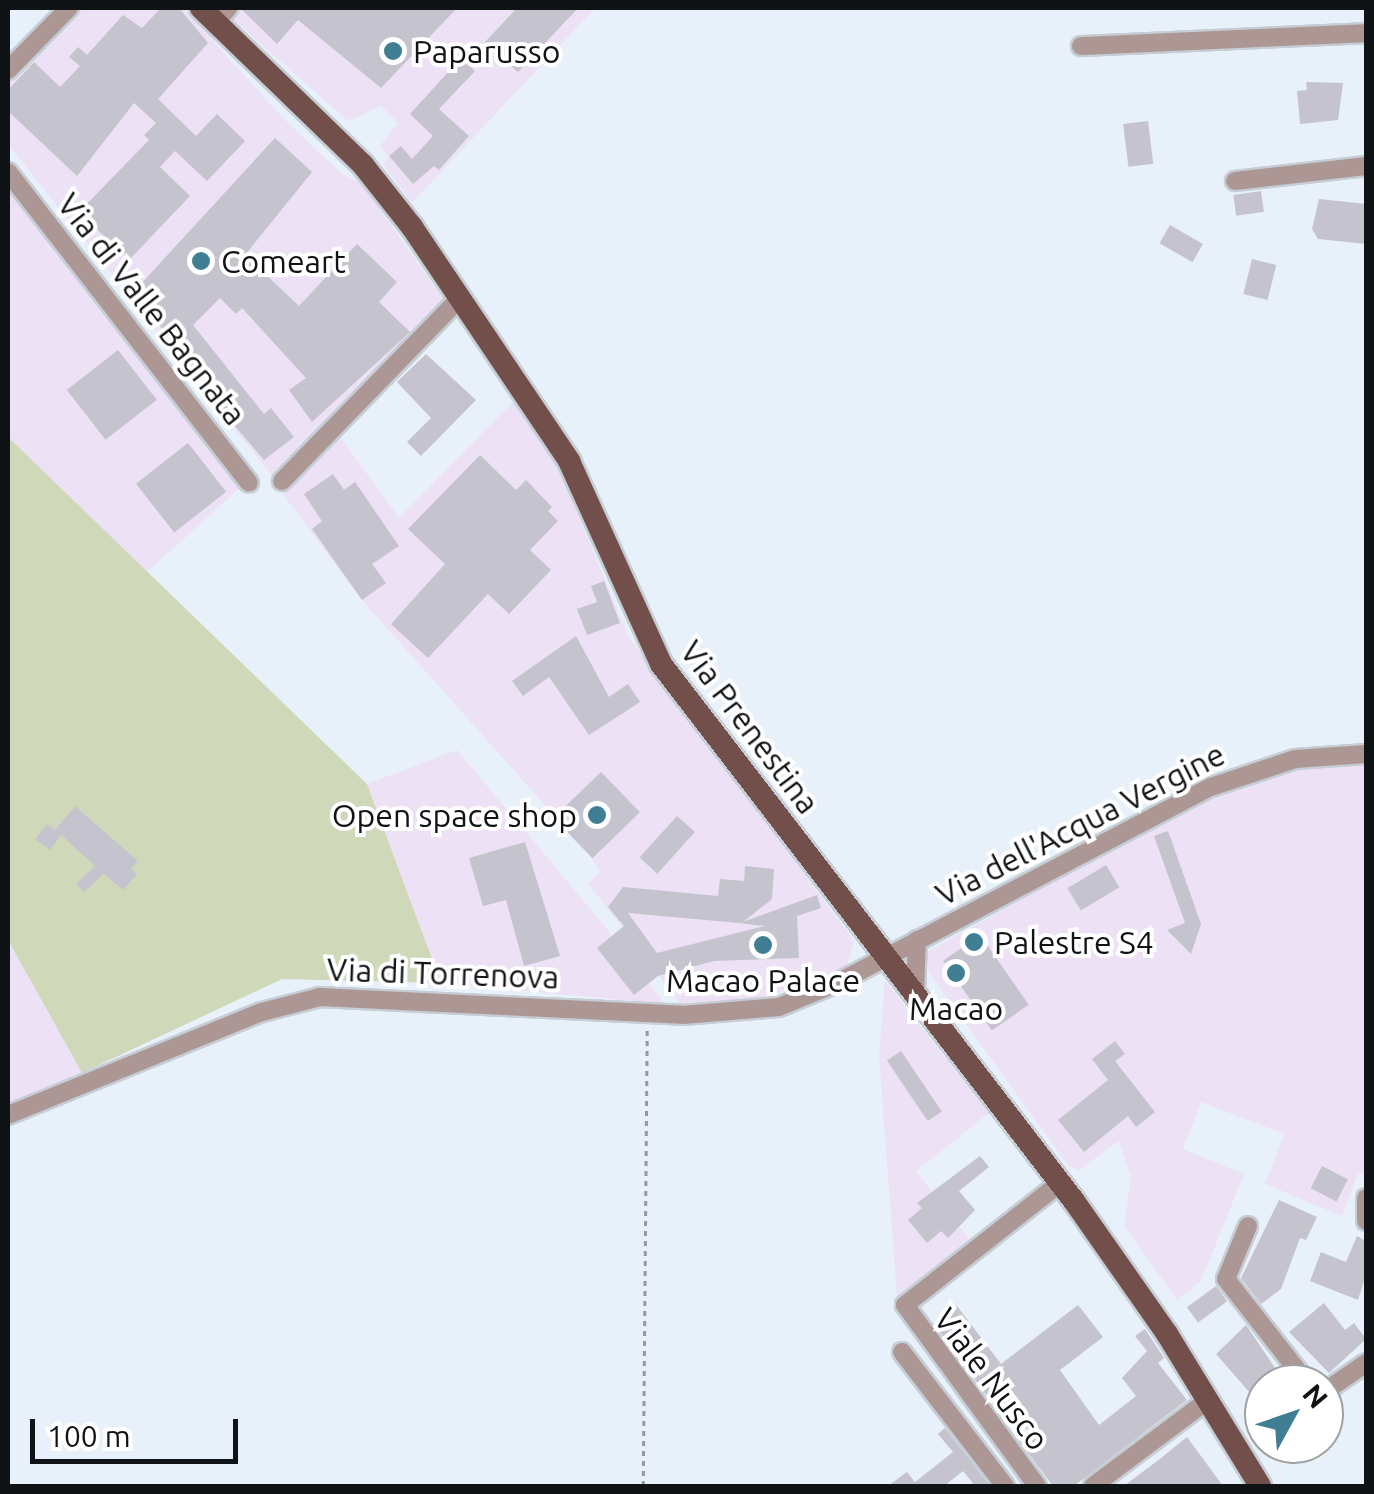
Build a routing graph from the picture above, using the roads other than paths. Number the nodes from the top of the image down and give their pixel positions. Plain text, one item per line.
1 (69, 8) edge
2 (215, 13) edge
3 (1366, 33) edge
4 (1081, 46) dead end
5 (8, 70) edge
6 (1366, 166) edge
7 (8, 172) edge
8 (1236, 182) dead end
9 (460, 297) junction
10 (282, 481) dead end
11 (249, 483) dead end
12 (1366, 754) edge
13 (916, 940) junction
14 (885, 956) junction
15 (915, 995) junction
16 (8, 1116) edge
17 (1060, 1183) junction
18 (1366, 1198) edge
19 (1366, 1221) edge
20 (1248, 1226) dead end
21 (902, 1352) dead end
22 (1366, 1363) edge
23 (1293, 1364) edge
24 (1344, 1378) edge
25 (1208, 1400) junction
26 (1011, 1453) junction
27 (992, 1468) junction
28 (1006, 1486) edge
29 (1037, 1486) edge
30 (1093, 1486) edge
31 (1260, 1486) edge

1 - 5 street
2 - 9 main road, Via Prenestina
3 - 4 street
6 - 8 street
7 - 11 street, Via di Valle Bagnata
9 - 10 street
9 - 14 main road, Via Prenestina
12 - 13 street, Via dell'Acqua Vergine
13 - 14 street, Via dell'Acqua Vergine
13 - 15 street
14 - 15 main road, Via Prenestina
14 - 16 street, Via di Torrenova
15 - 17 main road, Via Prenestina
17 - 25 main road, Via Prenestina
17 - 26 street, Viale Nusco
18 - 19 street
20 - 23 street
21 - 27 street, Viale Nusco
22 - 24 street
25 - 30 street
25 - 31 main road, Via Prenestina
26 - 27 street
26 - 29 street, Viale Nusco
27 - 28 street, Viale Nusco

